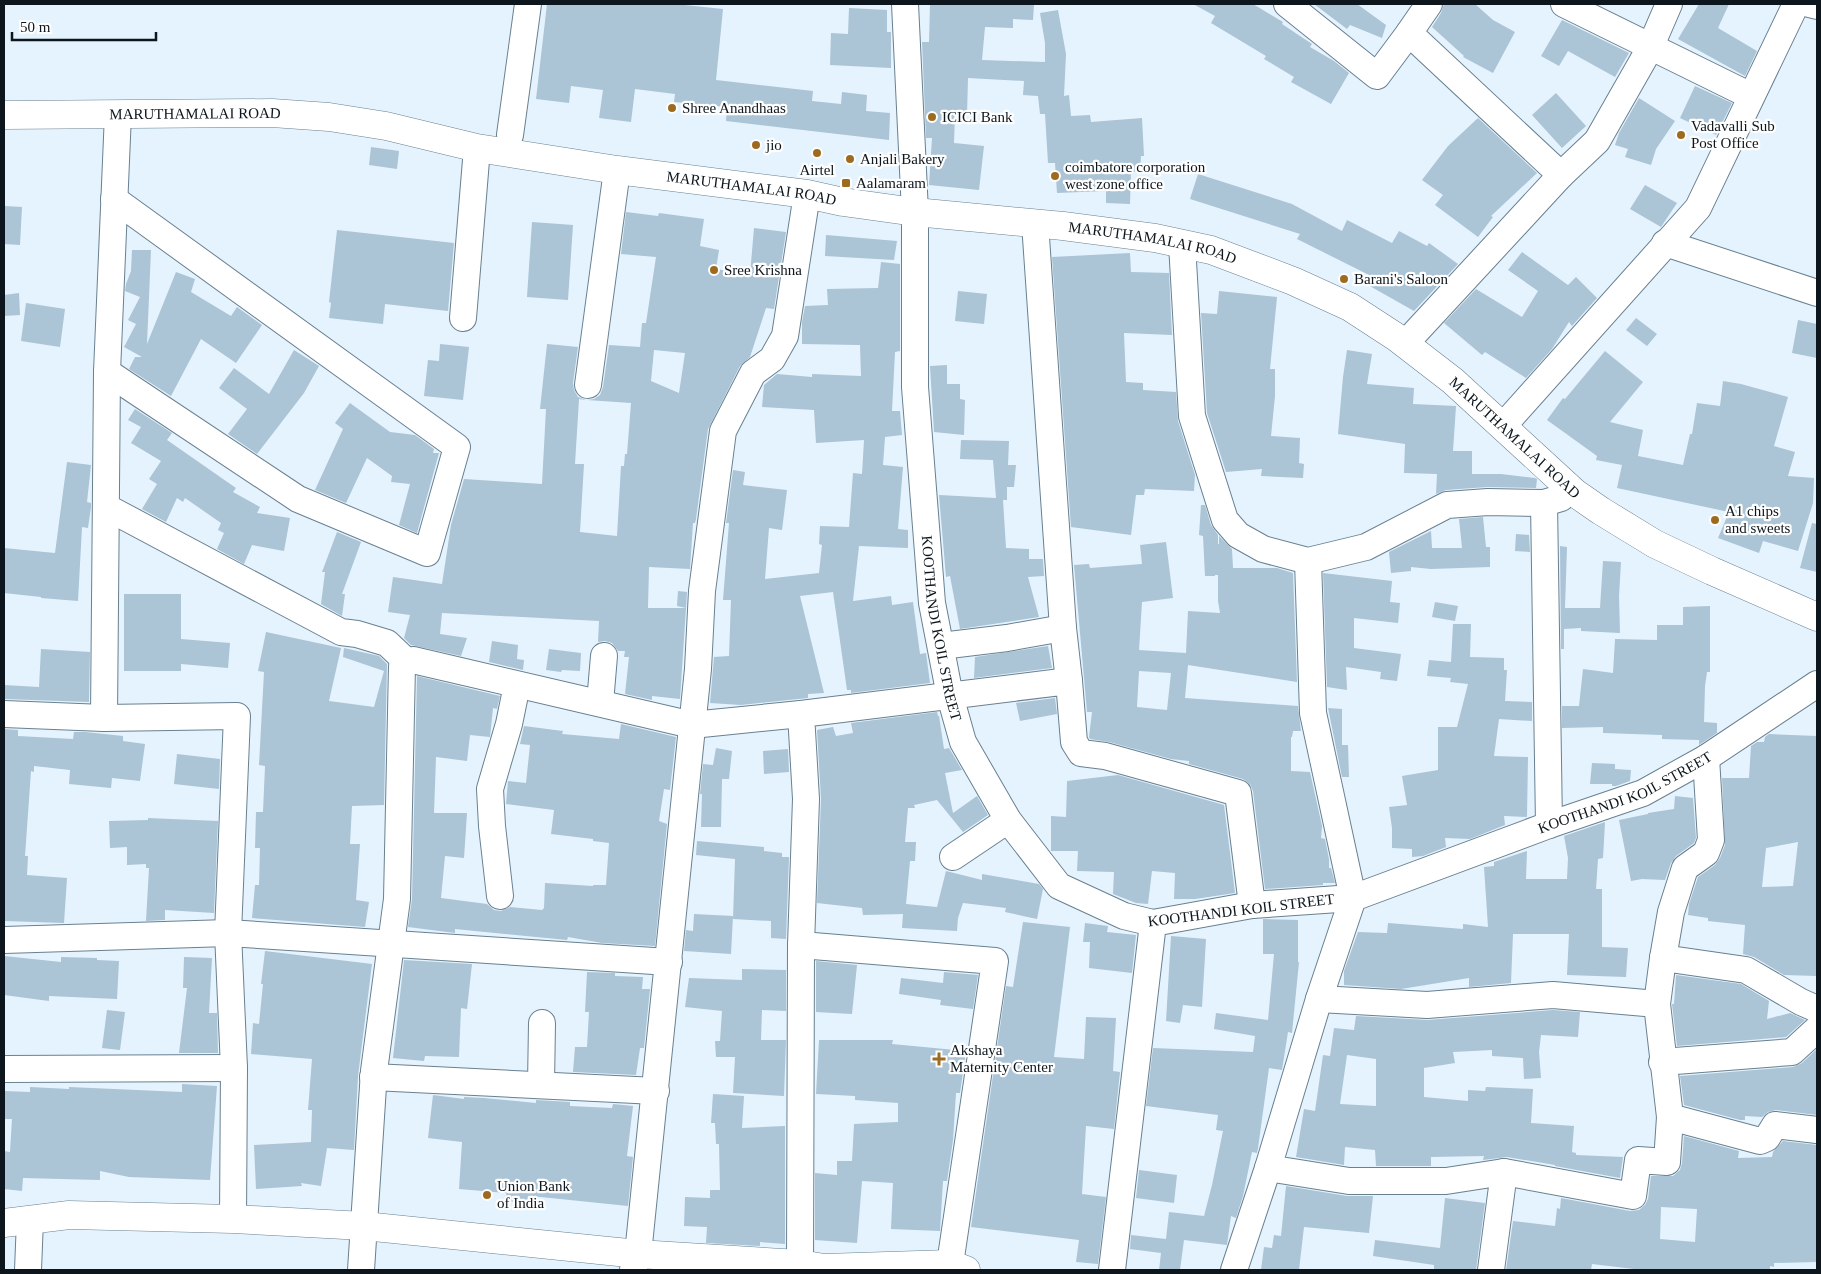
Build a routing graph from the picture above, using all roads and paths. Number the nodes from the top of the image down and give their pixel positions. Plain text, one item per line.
1 (528, 4) edge
2 (905, 4) edge
3 (1286, 4) edge
4 (1429, 4) edge
5 (1564, 4) edge
6 (1669, 4) edge
7 (1796, 4) edge
8 (1809, 4) edge
9 (1817, 6) edge
10 (1409, 32) junction
11 (1650, 48) junction
12 (1751, 96) junction
13 (118, 114) junction
14 (4, 115) edge
15 (386, 126) junction
16 (510, 135) junction
17 (477, 148) junction
18 (618, 170) junction
19 (1561, 175) junction
20 (807, 194) junction
21 (114, 199) junction
22 (914, 202) junction
23 (1035, 223) junction
24 (1665, 243) junction
25 (1182, 244) junction
26 (1817, 294) edge
27 (463, 318) dead end
28 (1414, 334) junction
29 (107, 372) junction
30 (588, 385) dead end
31 (1509, 419) junction
32 (1576, 493) junction
33 (1544, 504) junction
34 (106, 507) junction
35 (1308, 561) junction
36 (1817, 599) edge
37 (1817, 617) edge
38 (1063, 628) junction
39 (941, 646) junction
40 (604, 656) dead end
41 (406, 660) junction
42 (1069, 681) junction
43 (1817, 684) edge
44 (517, 685) junction
45 (950, 696) junction
46 (600, 703) junction
47 (4, 714) edge
48 (801, 714) junction
49 (104, 718) junction
50 (692, 725) junction
51 (1706, 758) junction
52 (1008, 820) junction
53 (1549, 825) junction
54 (953, 857) dead end
55 (500, 896) dead end
56 (1353, 898) junction
57 (1252, 905) junction
58 (1153, 923) junction
59 (228, 933) junction
60 (4, 940) edge
61 (390, 944) junction
62 (801, 945) junction
63 (1663, 958) junction
64 (669, 962) junction
65 (1319, 999) junction
66 (1657, 1004) junction
67 (1817, 1009) edge
68 (542, 1023) dead end
69 (1817, 1029) edge
70 (1662, 1062) junction
71 (234, 1068) junction
72 (4, 1069) edge
73 (373, 1077) junction
74 (541, 1085) junction
75 (656, 1091) junction
76 (1670, 1117) junction
77 (1817, 1130) edge
78 (1268, 1168) junction
79 (1504, 1172) junction
80 (233, 1219) junction
81 (30, 1220) junction
82 (4, 1223) edge
83 (364, 1226) junction
84 (636, 1262) edge
85 (958, 1267) edge
86 (816, 1268) edge
87 (28, 1270) edge
88 (361, 1270) edge
89 (1112, 1270) edge
90 (1234, 1270) edge
91 (1491, 1270) edge

1 - 16 street
2 - 22 street, KOOTHANDI KOIL STREET
3 - 10 street
4 - 10 street
5 - 11 street
6 - 11 street
7 - 12 street
8 - 9 street
10 - 19 street
11 - 12 street
11 - 19 street
12 - 24 street
13 - 14 main road, MARUTHAMALAI ROAD
13 - 15 main road, MARUTHAMALAI ROAD
13 - 21 street
15 - 16 main road, MARUTHAMALAI ROAD
15 - 17 main road, MARUTHAMALAI ROAD
16 - 22 main road, MARUTHAMALAI ROAD
17 - 18 main road, MARUTHAMALAI ROAD
17 - 27 street
18 - 20 main road, MARUTHAMALAI ROAD
18 - 30 street
19 - 28 street
20 - 22 main road, MARUTHAMALAI ROAD
20 - 50 street
21 - 29 street
21 - 29 street
22 - 23 main road, MARUTHAMALAI ROAD
22 - 28 main road, MARUTHAMALAI ROAD
22 - 39 street, KOOTHANDI KOIL STREET
23 - 25 main road, MARUTHAMALAI ROAD
23 - 38 street
24 - 26 street
24 - 31 street
25 - 31 main road, MARUTHAMALAI ROAD
25 - 35 street
28 - 31 main road, MARUTHAMALAI ROAD
29 - 34 street
31 - 32 main road, MARUTHAMALAI ROAD
31 - 36 main road, MARUTHAMALAI ROAD
32 - 33 street
32 - 37 main road, MARUTHAMALAI ROAD
33 - 35 street
33 - 53 street
34 - 41 street
34 - 49 street
35 - 56 street
38 - 39 street
38 - 42 street
39 - 45 street, KOOTHANDI KOIL STREET
40 - 46 street
41 - 44 street
41 - 61 street
42 - 45 street
42 - 57 street
43 - 51 street, KOOTHANDI KOIL STREET
44 - 46 street
44 - 55 street
45 - 48 street
45 - 52 street, KOOTHANDI KOIL STREET
46 - 50 street
47 - 49 street
48 - 50 street
48 - 62 street
49 - 59 street
50 - 64 street
51 - 53 street, KOOTHANDI KOIL STREET
51 - 63 street
52 - 54 street
52 - 58 street, KOOTHANDI KOIL STREET
53 - 56 street, KOOTHANDI KOIL STREET
56 - 57 street, KOOTHANDI KOIL STREET
56 - 65 street
57 - 58 street, KOOTHANDI KOIL STREET
58 - 89 street
59 - 60 street
59 - 61 street
59 - 71 street
61 - 64 street
61 - 73 street
62 - 85 street
62 - 86 street
63 - 66 street
63 - 67 street
64 - 75 street
65 - 66 street
65 - 78 street
66 - 70 street
68 - 74 street
69 - 70 street
70 - 76 street
71 - 72 street
71 - 80 street
73 - 74 street
73 - 83 street
74 - 75 street
75 - 84 street
76 - 77 street
76 - 79 street
78 - 79 street
78 - 90 street
79 - 91 street
80 - 81 main road
80 - 83 main road
81 - 82 main road
81 - 87 street
83 - 84 main road
83 - 88 street
84 - 86 main road
85 - 86 main road

